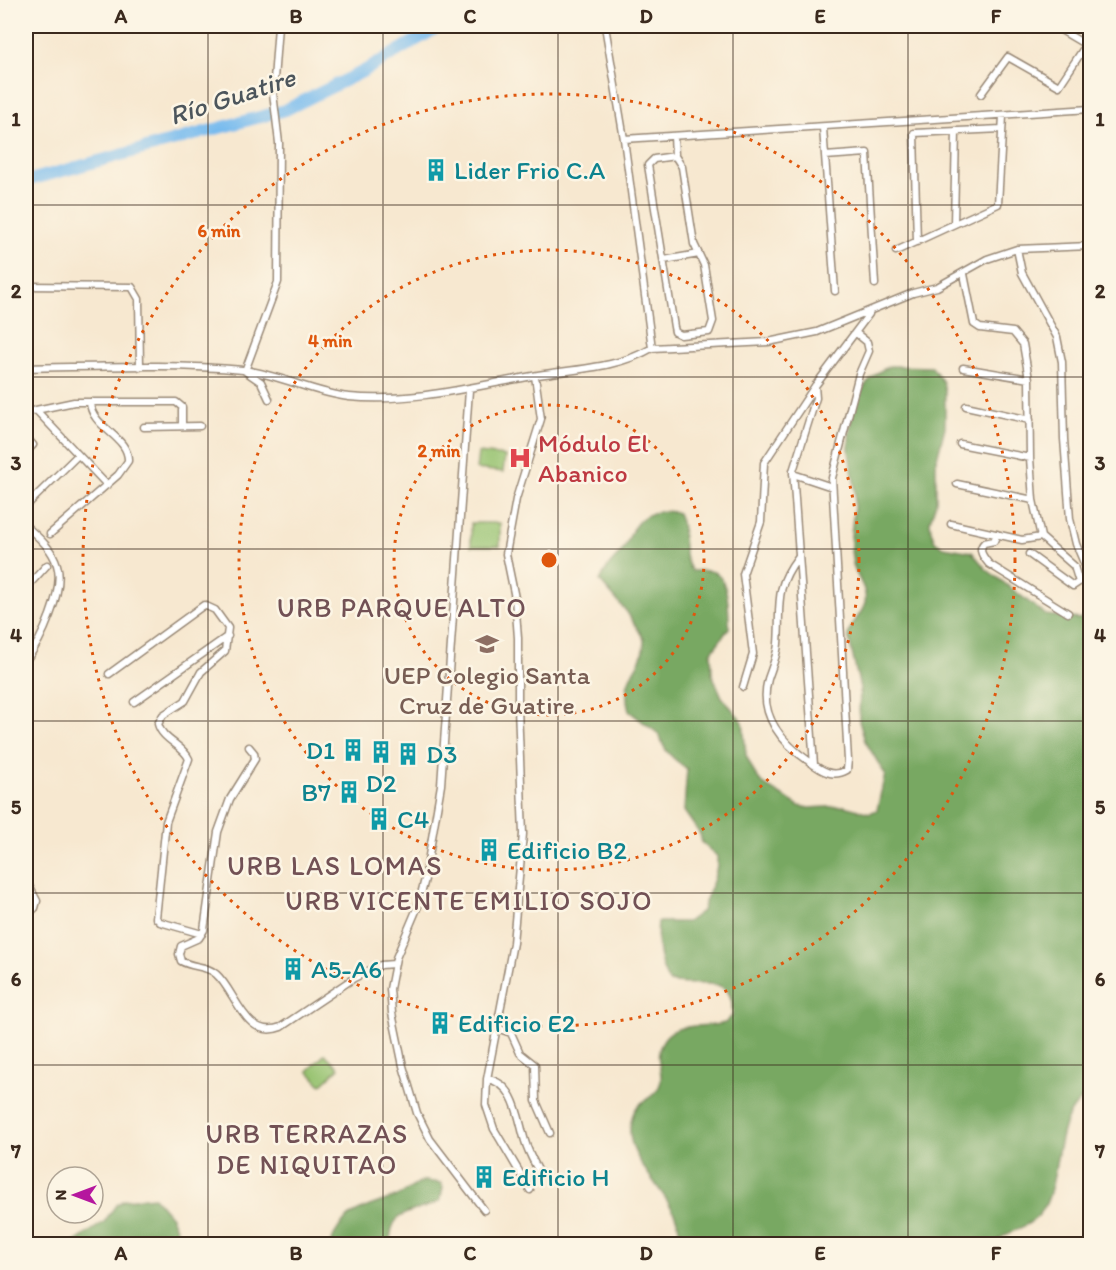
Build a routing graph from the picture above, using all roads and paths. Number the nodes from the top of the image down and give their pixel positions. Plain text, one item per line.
1 (278, 26) edge
2 (605, 26) edge
3 (1054, 26) edge
4 (1088, 42) edge
5 (981, 94) dead end
6 (1090, 109) edge
7 (1003, 116) junction
8 (823, 128) junction
9 (1002, 129) junction
10 (956, 131) junction
11 (674, 136) junction
12 (624, 140) junction
13 (675, 156) junction
14 (825, 156) junction
15 (954, 224) junction
16 (916, 242) junction
17 (1090, 246) edge
18 (1017, 249) junction
19 (896, 251) dead end
20 (699, 254) junction
21 (664, 260) junction
22 (964, 274) junction
23 (875, 284) dead end
24 (26, 286) edge
25 (836, 291) dead end
26 (871, 312) junction
27 (856, 333) junction
28 (652, 348) junction
29 (140, 367) junction
30 (26, 368) edge
31 (963, 368) dead end
32 (245, 370) junction
33 (535, 376) junction
34 (1029, 379) junction
35 (814, 386) junction
36 (469, 390) junction
37 (269, 399) dead end
38 (90, 402) junction
39 (966, 406) dead end
40 (36, 410) junction
41 (26, 413) edge
42 (1030, 420) junction
43 (182, 426) junction
44 (200, 426) dead end
45 (144, 427) dead end
46 (26, 437) edge
47 (960, 444) dead end
48 (26, 452) edge
49 (78, 455) junction
50 (1030, 458) junction
51 (793, 474) junction
52 (957, 484) dead end
53 (107, 485) junction
54 (832, 487) junction
55 (1034, 500) junction
56 (26, 506) edge
57 (951, 524) dead end
58 (26, 527) edge
59 (50, 534) dead end
60 (997, 534) junction
61 (1041, 537) junction
62 (1029, 554) dead end
63 (798, 557) junction
64 (47, 565) dead end
65 (1090, 577) edge
66 (26, 588) edge
67 (1068, 613) dead end
68 (228, 636) junction
69 (26, 660) edge
70 (109, 674) dead end
71 (742, 687) dead end
72 (134, 702) dead end
73 (249, 747) dead end
74 (814, 765) junction
75 (26, 880) edge
76 (26, 916) edge
77 (202, 934) junction
78 (394, 964) junction
79 (497, 1028) junction
80 (487, 1079) junction
81 (550, 1133) dead end
82 (539, 1172) dead end
83 (530, 1190) dead end
84 (484, 1210) dead end

1 - 32 street
2 - 12 street
3 - 4 street
4 - 5 street
6 - 7 street
7 - 8 street
7 - 9 street
8 - 11 street
8 - 14 street
9 - 10 street
9 - 15 street
10 - 15 street
10 - 16 street
11 - 12 street
11 - 13 street
12 - 28 street
13 - 20 street
13 - 21 street
14 - 23 street
14 - 25 street
15 - 16 street
16 - 19 street
17 - 18 street
18 - 22 street
18 - 65 street
20 - 21 street
20 - 21 street
22 - 26 street
22 - 34 street
24 - 29 street
26 - 27 street
26 - 28 street
27 - 35 street
27 - 54 street
28 - 33 street
29 - 30 street
29 - 32 street
31 - 34 street
32 - 36 street
32 - 37 street
33 - 36 street
33 - 79 street
34 - 42 street
35 - 51 street
35 - 71 street
36 - 78 street
38 - 40 street
38 - 43 street
38 - 53 street
39 - 42 street
40 - 41 street
40 - 49 street
42 - 50 street
43 - 44 street
43 - 45 street
46 - 48 street
47 - 50 street
49 - 53 street
49 - 56 street
50 - 55 street
51 - 54 street
51 - 63 street
52 - 55 street
53 - 59 street
54 - 74 street
55 - 61 street
57 - 60 street
58 - 69 street
60 - 61 street
60 - 67 street
61 - 62 street
63 - 74 street
63 - 74 street
64 - 66 street
68 - 70 street
68 - 72 street
68 - 77 street
73 - 77 street
75 - 76 street
77 - 78 street
78 - 84 street
79 - 80 street
79 - 81 street
80 - 82 street
80 - 83 street

